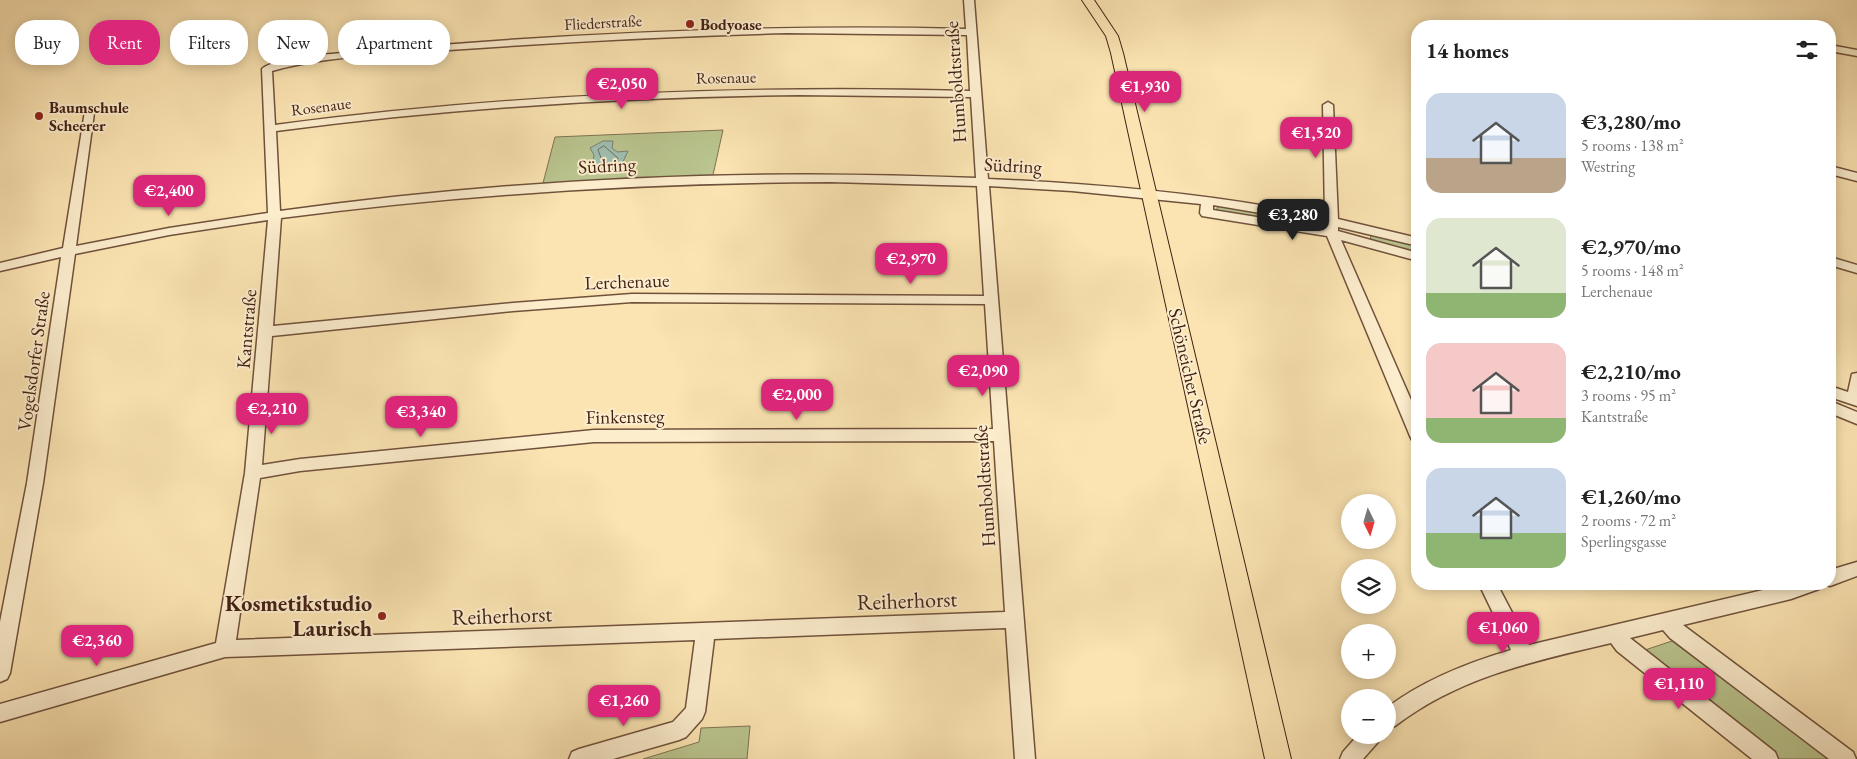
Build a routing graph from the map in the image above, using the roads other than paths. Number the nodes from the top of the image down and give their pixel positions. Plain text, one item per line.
1 (969, 0) edge
2 (1088, 0) edge
3 (971, 32) junction
4 (1836, 49) edge
5 (1857, 53) edge
6 (268, 69) joint
7 (976, 94) junction
8 (1328, 104) dead end
9 (89, 113) dead end
10 (269, 129) junction
11 (1836, 172) edge
12 (1857, 177) edge
13 (983, 182) junction
14 (1149, 193) junction
15 (274, 216) junction
16 (1332, 228) junction
17 (1411, 241) edge
18 (71, 250) junction
19 (1411, 254) edge
20 (1836, 263) edge
21 (0, 266) edge
22 (1857, 269) edge
23 (990, 300) junction
24 (267, 332) junction
25 (1857, 378) edge
26 (1836, 393) edge
27 (1856, 401) edge
28 (1836, 409) edge
29 (1857, 418) edge
30 (1411, 419) edge
31 (1001, 435) junction
32 (253, 473) junction
33 (1857, 569) edge
34 (1836, 576) edge
35 (1491, 590) edge
36 (1795, 590) edge
37 (1015, 620) junction
38 (1667, 621) junction
39 (705, 632) junction
40 (1615, 634) junction
41 (225, 650) junction
42 (1525, 655) junction
43 (0, 673) edge
44 (0, 713) edge
45 (1396, 713) edge
46 (1363, 744) edge
47 (579, 759) edge
48 (1025, 759) edge
49 (1278, 759) edge
50 (1350, 759) edge
51 (1768, 759) edge
52 (1846, 759) edge

1 - 3 street, Humboldtstraße
2 - 14 main road, Schöneicher Straße
3 - 6 street, Fliederstraße
3 - 7 street, Humboldtstraße
4 - 5 street
6 - 10 street, Kantstraße
7 - 10 street, Rosenaue
7 - 13 street, Humboldtstraße
8 - 16 street
9 - 18 street, Vogelsdorfer Straße
10 - 15 street, Kantstraße
11 - 12 street
13 - 14 street, Südring
13 - 15 street, Südring
13 - 23 street, Humboldtstraße
14 - 16 street, Südring
14 - 49 main road, Schöneicher Straße
15 - 18 street, Südring
15 - 24 street, Kantstraße
16 - 17 street
16 - 19 street
16 - 30 street
18 - 21 street, Südring
18 - 43 street, Vogelsdorfer Straße
20 - 22 street
23 - 24 street, Lerchenaue
23 - 31 street, Humboldtstraße
24 - 32 street, Kantstraße
25 - 27 street
26 - 27 street
28 - 29 street
31 - 32 street, Finkensteg
31 - 37 street, Humboldtstraße
32 - 41 street, Kantstraße
33 - 34 street
35 - 42 street
36 - 38 street
37 - 39 street, Reiherhorst
37 - 48 street, Humboldtstraße
38 - 40 street
38 - 52 street
39 - 41 street, Reiherhorst
39 - 47 street
40 - 42 street
40 - 51 street
41 - 44 street, Reiherhorst
42 - 45 street
46 - 50 street

